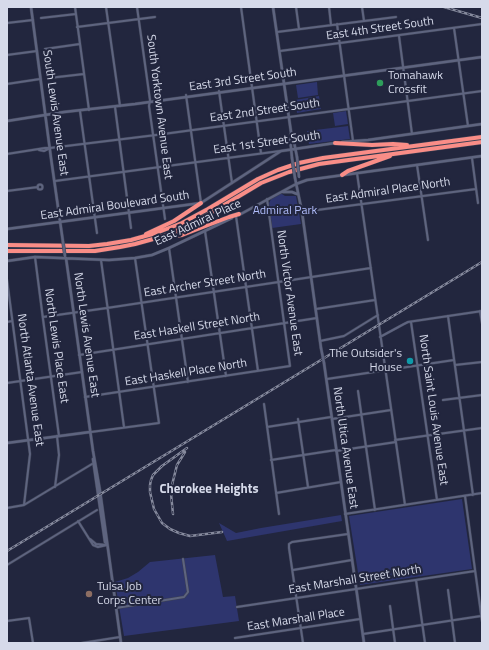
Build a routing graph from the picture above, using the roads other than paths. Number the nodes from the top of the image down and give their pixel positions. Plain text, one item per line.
1 (31, 7) edge
2 (75, 7) edge
3 (106, 7) edge
4 (138, 7) edge
5 (240, 7) edge
6 (273, 7) edge
7 (296, 7) edge
8 (329, 7) edge
9 (362, 7) edge
10 (76, 14) junction
11 (396, 16) dead end
12 (155, 17) dead end
13 (41, 18) dead end
14 (139, 19) junction
15 (33, 20) junction
16 (364, 21) junction
17 (7, 23) edge
18 (108, 23) junction
19 (337, 24) junction
20 (482, 24) edge
21 (331, 25) junction
22 (77, 27) junction
23 (454, 28) junction
24 (299, 29) junction
25 (277, 32) junction
26 (399, 36) junction
27 (339, 43) junction
28 (80, 44) junction
29 (45, 49) dead end
30 (37, 51) junction
31 (280, 51) junction
32 (7, 56) edge
33 (482, 57) edge
34 (458, 61) junction
35 (403, 68) junction
36 (84, 74) junction
37 (344, 76) junction
38 (49, 78) dead end
39 (40, 79) junction
40 (7, 84) edge
41 (284, 84) junction
42 (252, 88) junction
43 (482, 91) edge
44 (219, 92) junction
45 (463, 93) junction
46 (186, 96) junction
47 (408, 100) junction
48 (150, 102) junction
49 (114, 106) junction
50 (120, 106) junction
51 (348, 108) junction
52 (89, 110) junction
53 (80, 111) junction
54 (45, 115) junction
55 (289, 117) junction
56 (7, 121) edge
57 (256, 121) junction
58 (482, 124) edge
59 (224, 125) junction
60 (468, 126) junction
61 (191, 130) junction
62 (291, 132) junction
63 (412, 134) junction
64 (153, 135) junction
65 (482, 137) edge
66 (119, 139) junction
67 (353, 141) junction
68 (335, 143) junction
69 (85, 144) junction
70 (482, 144) edge
71 (415, 146) junction
72 (50, 148) junction
73 (291, 149) junction
74 (295, 149) junction
75 (281, 151) junction
76 (261, 153) junction
77 (7, 154) edge
78 (396, 154) junction
79 (482, 156) edge
80 (228, 158) junction
81 (472, 158) junction
82 (196, 162) junction
83 (417, 165) junction
84 (158, 167) junction
85 (123, 171) junction
86 (357, 173) junction
87 (342, 175) junction
88 (89, 176) junction
89 (55, 181) junction
90 (300, 182) junction
91 (232, 183) junction
92 (296, 184) junction
93 (38, 187) dead end
94 (476, 189) junction
95 (7, 191) edge
96 (281, 192) junction
97 (298, 194) junction
98 (421, 196) junction
99 (267, 199) junction
100 (201, 203) junction
101 (478, 203) dead end
102 (362, 204) junction
103 (163, 208) junction
104 (302, 212) junction
105 (129, 213) junction
106 (238, 215) junction
107 (94, 217) junction
108 (165, 219) dead end
109 (61, 222) junction
110 (131, 228) dead end
111 (7, 229) edge
112 (205, 231) junction
113 (97, 233) dead end
114 (155, 239) junction
115 (131, 240) junction
116 (428, 240) dead end
117 (7, 246) edge
118 (169, 248) junction
119 (7, 251) edge
120 (65, 257) junction
121 (35, 258) junction
122 (135, 258) junction
123 (100, 260) junction
124 (7, 261) edge
125 (371, 268) junction
126 (311, 277) junction
127 (7, 280) edge
128 (279, 282) junction
129 (246, 287) junction
130 (8, 291) edge
131 (214, 292) junction
132 (176, 298) junction
133 (375, 300) junction
134 (142, 303) junction
135 (107, 308) junction
136 (316, 309) junction
137 (481, 311) edge
138 (73, 313) junction
139 (378, 315) junction
140 (448, 316) junction
141 (43, 317) junction
142 (317, 318) junction
143 (12, 321) junction
144 (7, 322) edge
145 (411, 322) junction
146 (284, 323) junction
147 (482, 323) edge
148 (252, 328) junction
149 (220, 333) junction
150 (380, 337) junction
151 (182, 339) junction
152 (320, 341) junction
153 (148, 344) junction
154 (113, 349) junction
155 (79, 355) junction
156 (454, 360) junction
157 (482, 362) edge
158 (418, 365) junction
159 (455, 365) junction
160 (290, 366) joint
161 (385, 370) junction
162 (258, 371) junction
163 (82, 372) junction
164 (51, 376) junction
165 (226, 376) junction
166 (326, 379) junction
167 (20, 381) junction
168 (188, 382) junction
169 (7, 383) edge
170 (154, 387) junction
171 (358, 391) dead end
172 (120, 392) junction
173 (482, 395) edge
174 (85, 397) junction
175 (459, 398) junction
176 (443, 400) dead end
177 (264, 404) dead end
178 (391, 410) junction
179 (362, 414) junction
180 (331, 418) junction
181 (299, 421) junction
182 (267, 427) junction
183 (124, 428) junction
184 (482, 428) edge
185 (464, 430) junction
186 (90, 432) junction
187 (58, 436) junction
188 (428, 436) junction
189 (29, 440) junction
190 (396, 441) junction
191 (7, 444) edge
192 (366, 447) junction
193 (336, 451) junction
194 (303, 455) junction
195 (271, 460) junction
196 (92, 464) dead end
197 (341, 482) junction
198 (55, 487) junction
199 (308, 487) junction
200 (276, 493) junction
201 (482, 493) edge
202 (473, 495) junction
203 (465, 496) junction
204 (437, 500) junction
205 (24, 505) junction
206 (405, 505) junction
207 (7, 508) edge
208 (97, 510) dead end
209 (375, 510) junction
210 (279, 514) dead end
211 (345, 514) junction
212 (78, 521) junction
213 (348, 534) junction
214 (107, 545) junction
215 (183, 559) dead end
216 (352, 560) junction
217 (7, 565) edge
218 (293, 570) junction
219 (475, 571) junction
220 (416, 580) junction
221 (356, 589) junction
222 (448, 590) dead end
223 (297, 598) junction
224 (390, 606) dead end
225 (237, 607) dead end
226 (116, 608) junction
227 (481, 616) edge
228 (360, 619) junction
229 (452, 620) junction
230 (7, 621) edge
231 (482, 621) edge
232 (423, 625) junction
233 (301, 628) junction
234 (393, 630) junction
235 (362, 634) junction
236 (120, 638) junction
237 (235, 638) dead end
238 (33, 643) edge
239 (82, 643) edge
240 (121, 643) edge
241 (303, 643) edge
242 (364, 643) edge
243 (395, 643) edge
244 (425, 643) edge
245 (456, 643) edge

1 - 15 main road, South Lewis Avenue East
2 - 10 street
3 - 18 street
4 - 14 street, South Yorktown Avenue East
5 - 42 street
6 - 25 main road
7 - 24 street
8 - 21 street
9 - 16 street
10 - 13 street
10 - 22 street
11 - 16 street
12 - 14 street
14 - 18 street
14 - 48 street, South Yorktown Avenue East
15 - 17 street
15 - 30 main road, South Lewis Avenue East
16 - 19 street
18 - 22 street
18 - 50 street
19 - 21 street
19 - 27 street
20 - 23 street, East 4th Street South
21 - 24 street
22 - 28 street
23 - 26 street, East 4th Street South
23 - 34 street
24 - 25 street
25 - 31 main road
26 - 27 street, East 4th Street South
26 - 35 street
27 - 31 street, East 4th Street South
27 - 37 street
28 - 29 street
28 - 36 street
30 - 32 street
30 - 39 main road, South Lewis Avenue East
31 - 41 main road
33 - 34 main road, East 3rd Street South
34 - 35 main road, East 3rd Street South
34 - 45 street
35 - 37 main road, East 3rd Street South
35 - 47 street
36 - 38 street
36 - 52 street
37 - 41 main road, East 3rd Street South
37 - 51 street
39 - 40 street
39 - 54 main road, South Lewis Avenue East
41 - 42 main road, East 3rd Street South
41 - 55 main road
42 - 44 main road, East 3rd Street South
42 - 57 street
43 - 45 street, East 2nd Street South
44 - 46 main road, East 3rd Street South
44 - 59 street
45 - 47 street, East 2nd Street South
45 - 60 street
46 - 48 main road, East 3rd Street South
46 - 61 street
47 - 51 street, East 2nd Street South
47 - 63 street
48 - 50 main road, East 3rd Street South
48 - 64 street, South Yorktown Avenue East
49 - 50 main road, East 3rd Street South
49 - 52 main road, East 3rd Street South
49 - 66 street
51 - 55 street, East 2nd Street South
51 - 67 street
52 - 53 main road, East 3rd Street South
53 - 54 main road, East 3rd Street South
53 - 69 street
54 - 56 main road, East 3rd Street South
54 - 72 main road, South Lewis Avenue East
55 - 57 street, East 2nd Street South
55 - 62 main road
57 - 59 street, East 2nd Street South
57 - 76 street
58 - 60 main road, East 1st Street South
59 - 61 street, East 2nd Street South
59 - 80 street
60 - 63 main road, East 1st Street South
61 - 64 street, East 2nd Street South
61 - 82 street
62 - 73 main road, North Utica Avenue East
62 - 74 main road
63 - 67 main road, East 1st Street South
64 - 66 street, East 2nd Street South
64 - 84 street, South Yorktown Avenue East
65 - 71 highway
66 - 69 street, East 2nd Street South
66 - 85 street
67 - 68 main road, East 1st Street South
68 - 71 highway
68 - 74 main road, East 1st Street South
69 - 72 street, East 2nd Street South
69 - 88 street
70 - 78 highway
71 - 115 highway
72 - 77 street, East 2nd Street South
72 - 89 main road, South Lewis Avenue East
73 - 74 main road, East 1st Street South
73 - 75 main road, East 1st Street South
73 - 92 main road, North Utica Avenue East, bridge
74 - 90 main road, bridge
75 - 76 street, East 1st Street South
75 - 91 main road, East Admiral Boulevard South
76 - 80 street, East 1st Street South
78 - 87 highway
78 - 114 highway
79 - 81 main road
80 - 82 street, East 1st Street South
80 - 91 street
81 - 83 main road
81 - 94 street
82 - 84 street, East 1st Street South
82 - 100 street
83 - 86 main road
83 - 98 street
84 - 85 street, East 1st Street South
84 - 103 street, South Yorktown Avenue East
85 - 88 street, East 1st Street South
85 - 105 street
86 - 87 main road
86 - 102 street
87 - 90 main road
88 - 89 street, East 1st Street South
88 - 107 street
89 - 109 main road, South Lewis Avenue East
90 - 92 main road
91 - 100 main road, East Admiral Boulevard South
92 - 96 main road, East Admiral Place
92 - 97 main road, North Utica Avenue East
93 - 95 street
94 - 98 street, East Admiral Place North
94 - 101 street
96 - 97 main road
96 - 99 main road, East Admiral Place
97 - 104 main road, North Utica Avenue East
98 - 102 street, East Admiral Place North
98 - 116 street
99 - 106 main road, East Admiral Place
99 - 128 street, North Victor Avenue East
100 - 103 main road, East Admiral Boulevard South
100 - 115 highway
102 - 104 street, East Admiral Place North
102 - 125 street
103 - 105 main road, East Admiral Boulevard South
103 - 108 street, South Yorktown Avenue East
104 - 126 main road, North Utica Avenue East
105 - 107 main road, East Admiral Boulevard South
105 - 110 street
106 - 112 main road, East Admiral Place
106 - 114 highway
106 - 129 street
107 - 109 main road, East Admiral Boulevard South
107 - 113 street
109 - 111 main road, East Admiral Boulevard South
109 - 120 main road, North Lewis Avenue East, bridge
112 - 118 main road, East Admiral Place
112 - 131 street
114 - 119 highway
115 - 117 highway
118 - 122 main road, East Admiral Place
118 - 132 street
120 - 121 main road, East Admiral Place
120 - 123 main road, East Admiral Place
120 - 138 main road, North Lewis Avenue East
121 - 124 main road, East Admiral Place
121 - 141 street, North Lewis Place East
122 - 123 main road, East Admiral Place
122 - 134 street
123 - 135 street
125 - 126 street, East Archer Street North
125 - 133 street
126 - 128 street, East Archer Street North
126 - 136 main road, North Utica Avenue East
127 - 130 street, North Atlanta Avenue East
128 - 129 street, East Archer Street North
128 - 146 street, North Victor Avenue East
129 - 131 street, East Archer Street North
129 - 148 street
130 - 143 street, North Atlanta Avenue East
131 - 132 street, East Archer Street North
131 - 149 street
132 - 134 street, East Archer Street North
132 - 151 street
133 - 136 street
133 - 139 street
134 - 135 street, East Archer Street North
134 - 153 street
135 - 138 street, East Archer Street North
135 - 154 street
136 - 142 main road, North Utica Avenue East
137 - 140 street
137 - 147 street
138 - 141 street, East Archer Street North
138 - 155 main road, North Lewis Avenue East
139 - 150 street
139 - 152 street
140 - 145 street
140 - 156 street
141 - 164 street, North Lewis Place East
142 - 146 street, East Haskell Street North
142 - 152 main road, North Utica Avenue East
143 - 144 street
143 - 167 street, North Atlanta Avenue East
145 - 150 street
145 - 158 street, North Saint Louis Avenue East
146 - 148 street, East Haskell Street North
146 - 160 street, North Victor Avenue East
148 - 149 street, East Haskell Street North
148 - 162 street
149 - 151 street, East Haskell Street North
149 - 165 street
150 - 161 street
151 - 153 street, East Haskell Street North
151 - 168 street
152 - 166 main road, North Utica Avenue East, bridge
153 - 154 street, East Haskell Street North
153 - 170 street
154 - 155 street, East Haskell Street North
154 - 172 street
155 - 163 main road, North Lewis Avenue East
156 - 158 street
156 - 159 street
157 - 159 street
158 - 161 street
158 - 188 street, North Saint Louis Avenue East
159 - 175 street
160 - 162 street, East Haskell Place North
161 - 166 street
161 - 178 street
162 - 165 street, East Haskell Place North
163 - 164 street
163 - 174 main road, North Lewis Avenue East
164 - 167 street
164 - 187 street, North Lewis Place East
165 - 168 street, East Haskell Place North
166 - 180 main road, North Utica Avenue East
167 - 169 street
167 - 189 street, North Atlanta Avenue East
168 - 170 street, East Haskell Place North
170 - 172 street, East Haskell Place North
170 - 183 street
171 - 179 street
172 - 174 street, East Haskell Place North
172 - 183 street
173 - 175 street
174 - 186 main road, North Lewis Avenue East
175 - 176 street
175 - 185 street
177 - 182 street
178 - 179 street
178 - 190 street
179 - 180 street
179 - 192 street
180 - 181 street
180 - 193 main road, North Utica Avenue East
181 - 182 street
181 - 194 street
182 - 195 street
183 - 186 street
184 - 185 street
185 - 188 street
185 - 202 street
186 - 187 main road
186 - 214 main road, North Lewis Avenue East
187 - 189 main road
187 - 198 street, North Lewis Place East
188 - 190 street
188 - 204 street, North Saint Louis Avenue East
189 - 191 main road
189 - 205 street, North Atlanta Avenue East
190 - 192 street
190 - 206 street
192 - 193 street
192 - 209 street
193 - 194 street
193 - 197 main road, North Utica Avenue East
194 - 195 street
194 - 199 street
195 - 200 street
196 - 198 street
197 - 199 street
197 - 211 main road, North Utica Avenue East
198 - 205 street
199 - 200 street
200 - 210 street
201 - 202 street
202 - 203 street
203 - 204 street
203 - 219 street
204 - 206 street
205 - 207 street
206 - 209 street
208 - 212 street
209 - 211 street
211 - 213 main road, North Utica Avenue East
212 - 214 street
212 - 217 street
213 - 216 main road, North Utica Avenue East
213 - 218 street
214 - 226 main road, North Lewis Avenue East
215 - 226 street
216 - 218 street
216 - 221 main road, North Utica Avenue East
218 - 223 street
219 - 220 street, East Marshall Street North
219 - 227 street
220 - 221 street, East Marshall Street North
220 - 232 street
221 - 223 street, East Marshall Street North
221 - 228 main road, North Utica Avenue East
222 - 229 street
223 - 225 street, East Marshall Street North
223 - 233 street
224 - 234 street
226 - 236 main road, North Lewis Avenue East
227 - 229 street
227 - 231 street
228 - 233 street, East Marshall Place
228 - 235 main road, North Utica Avenue East
229 - 232 street
229 - 245 street
230 - 238 street
232 - 234 street
232 - 244 street
233 - 237 street, East Marshall Place
233 - 241 street
234 - 235 street
234 - 243 street
235 - 242 main road, North Utica Avenue East
236 - 239 street
236 - 240 main road, North Lewis Avenue East

